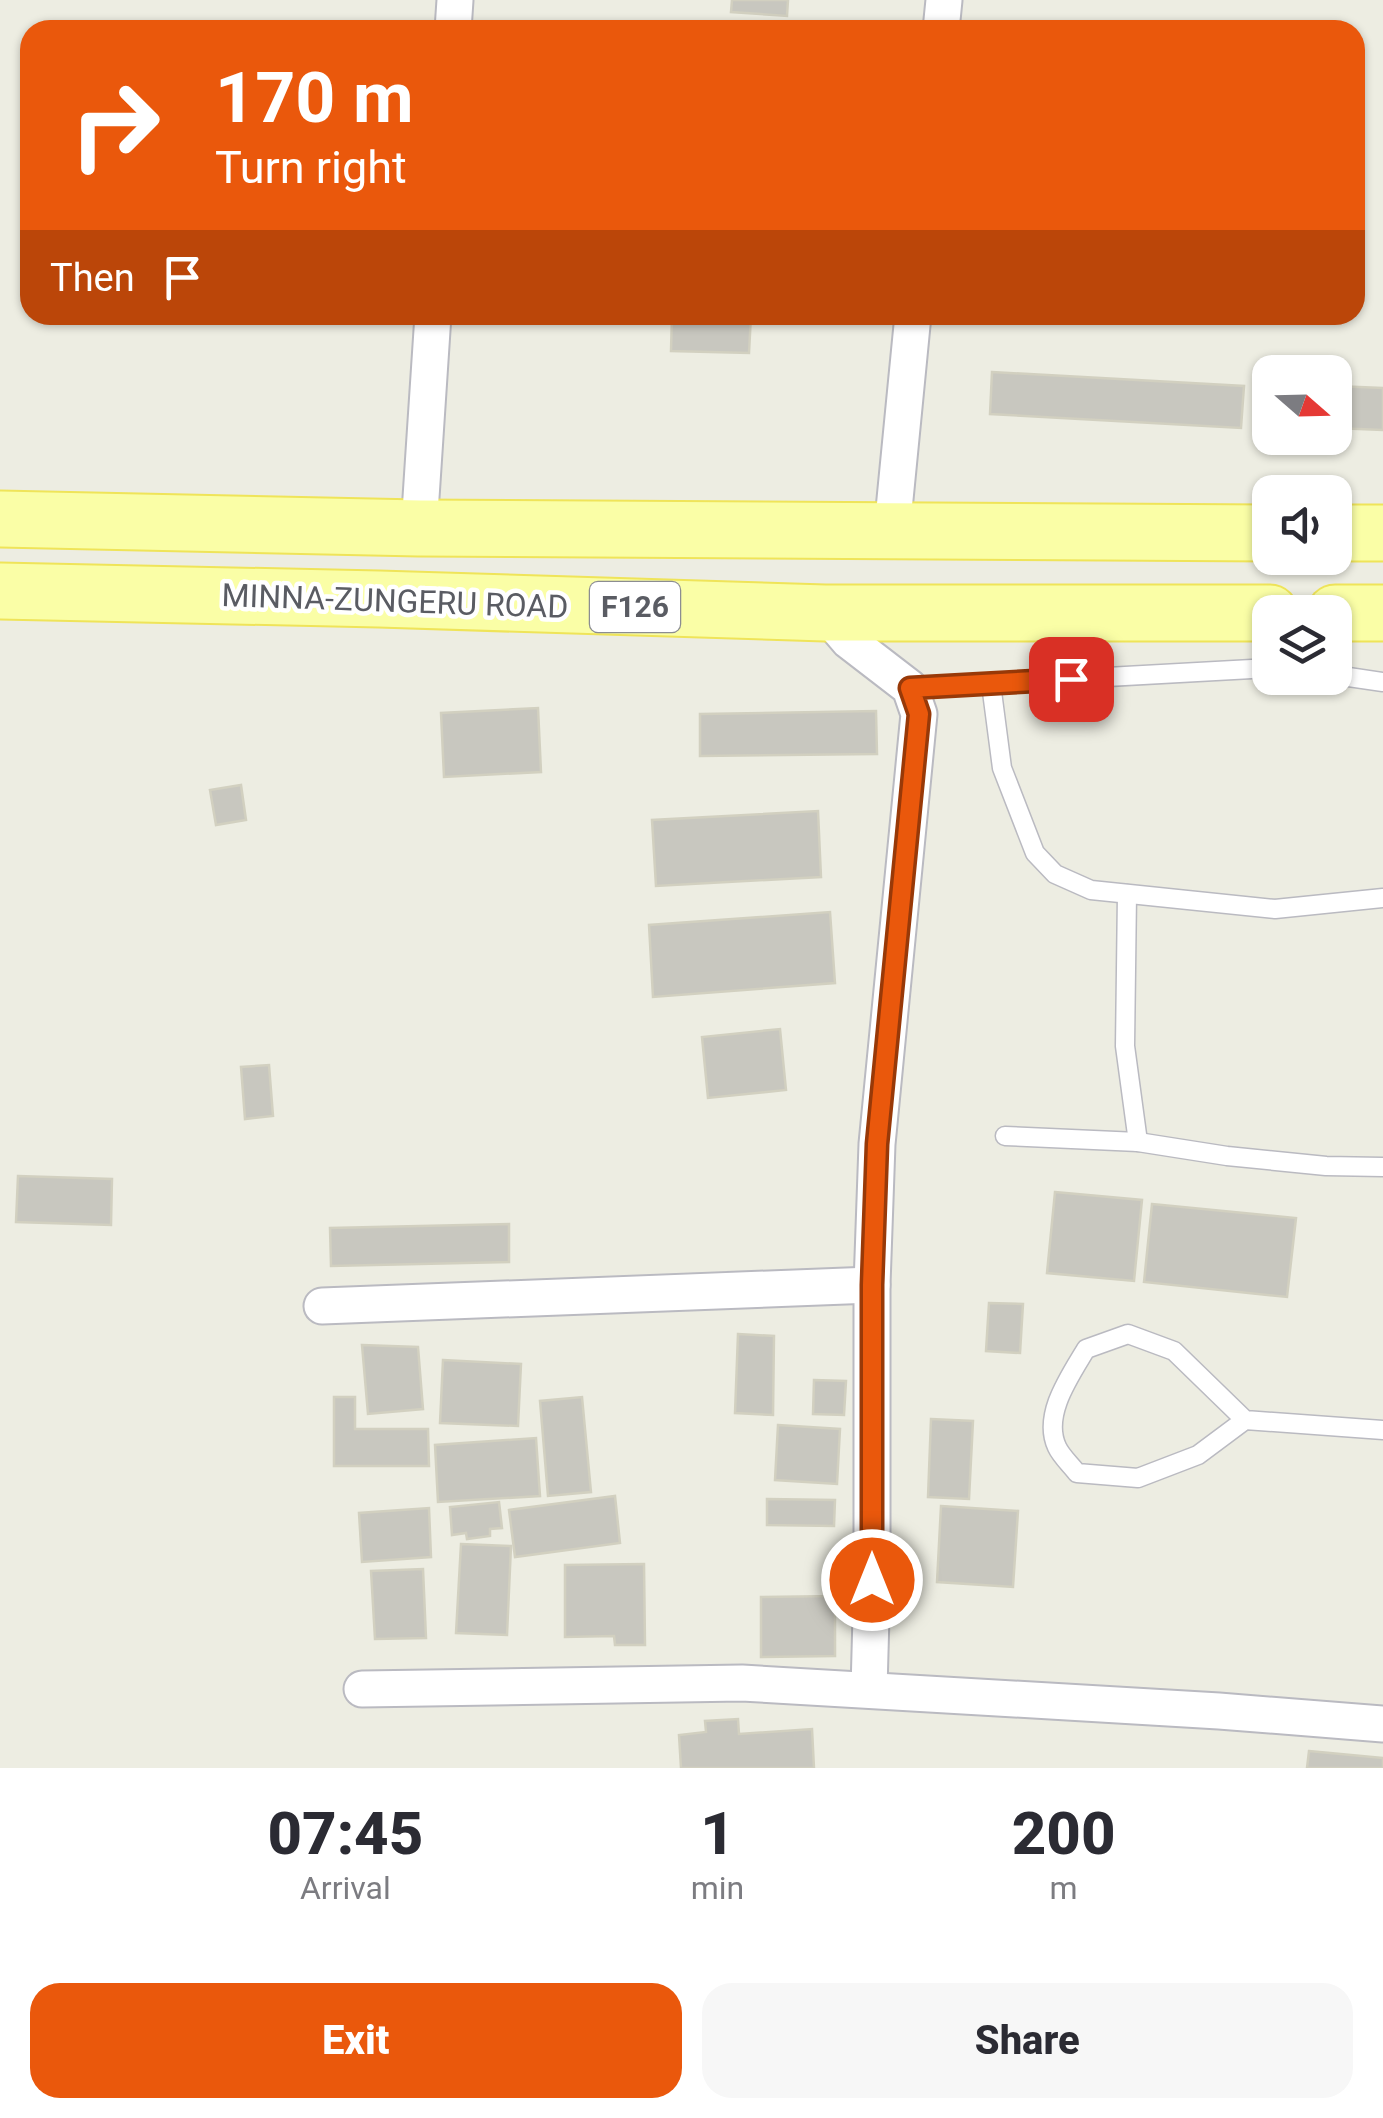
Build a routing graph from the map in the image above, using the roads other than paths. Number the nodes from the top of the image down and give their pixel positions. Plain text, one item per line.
1 (432, 325) edge
2 (912, 325) edge
3 (0, 519) edge
4 (419, 528) junction
5 (892, 530) junction
6 (1252, 532) edge
7 (1352, 533) edge
8 (1383, 534) edge
9 (0, 591) edge
10 (1352, 612) edge
11 (1383, 612) edge
12 (825, 613) junction
13 (1252, 613) edge
14 (1252, 669) edge
15 (1352, 678) edge
16 (1383, 682) edge
17 (991, 684) junction
18 (910, 688) junction
19 (1127, 894) junction
20 (1383, 898) edge
21 (1005, 1136) dead end
22 (1138, 1142) junction
23 (1383, 1166) edge
24 (872, 1285) junction
25 (322, 1306) dead end
26 (1245, 1420) junction
27 (1383, 1430) edge
28 (362, 1689) dead end
29 (870, 1689) junction
30 (1383, 1724) edge

1 - 4 street
2 - 5 street
3 - 4 main road
4 - 5 main road
5 - 6 main road
7 - 8 main road
9 - 12 main road, MINNA-ZUNGERU ROAD / F126
10 - 11 main road
12 - 13 main road, MINNA-ZUNGERU ROAD / F126
12 - 18 street
14 - 17 lane
15 - 16 lane
17 - 18 lane
17 - 19 lane
18 - 24 street
19 - 20 lane
19 - 22 lane
21 - 22 lane
22 - 23 lane
24 - 25 street
24 - 29 street
26 - 26 lane
26 - 27 lane
28 - 29 street
29 - 30 street

